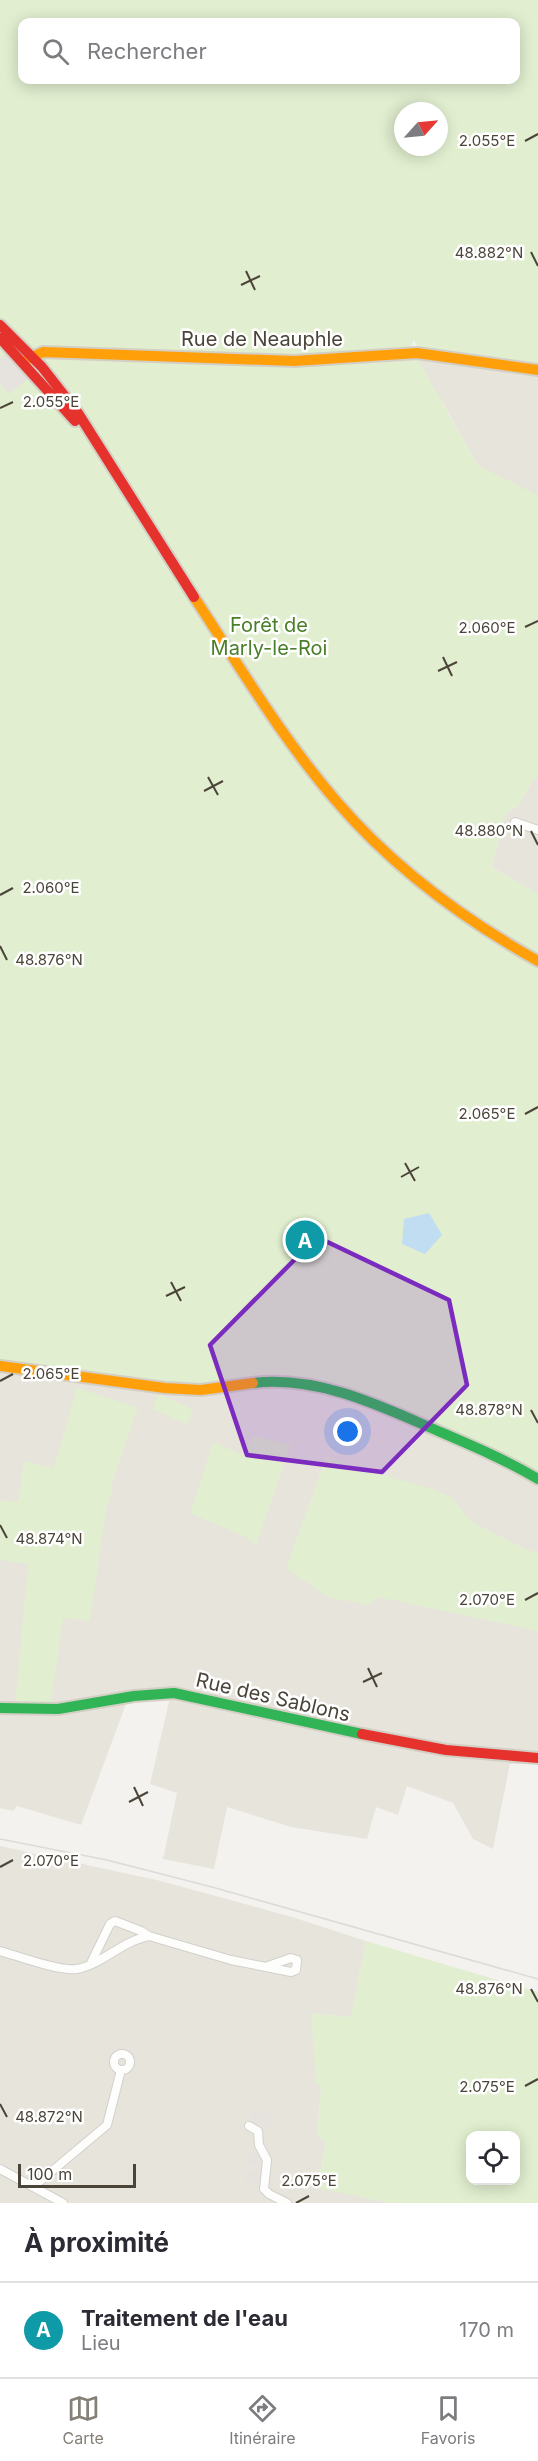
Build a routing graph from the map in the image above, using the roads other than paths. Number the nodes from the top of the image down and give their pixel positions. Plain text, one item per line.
1 (0, 325) edge
2 (0, 338) edge
3 (33, 356) junction
4 (23, 363) junction
5 (538, 370) edge
6 (104, 457) junction
7 (515, 822) dead end
8 (538, 830) edge
9 (538, 961) edge
10 (0, 1366) edge
11 (538, 1479) edge
12 (0, 1708) edge
13 (538, 1758) edge
14 (149, 1936) junction
15 (0, 1951) edge
16 (91, 1964) junction
17 (268, 1966) dead end
18 (120, 2070) dead end
19 (249, 2126) dead end
20 (0, 2169) edge
21 (33, 2187) junction
22 (63, 2203) edge
23 (287, 2203) edge

1 - 3 street
2 - 4 street
3 - 4 street, Rue de Neauphle
3 - 5 street, Rue de Neauphle
3 - 6 street
4 - 6 street
6 - 9 street
7 - 8 street
10 - 11 street
12 - 13 street, Rue des Sablons
14 - 16 street
14 - 16 street
14 - 17 street
15 - 16 street
18 - 21 street
19 - 23 street
20 - 21 street
21 - 22 street

